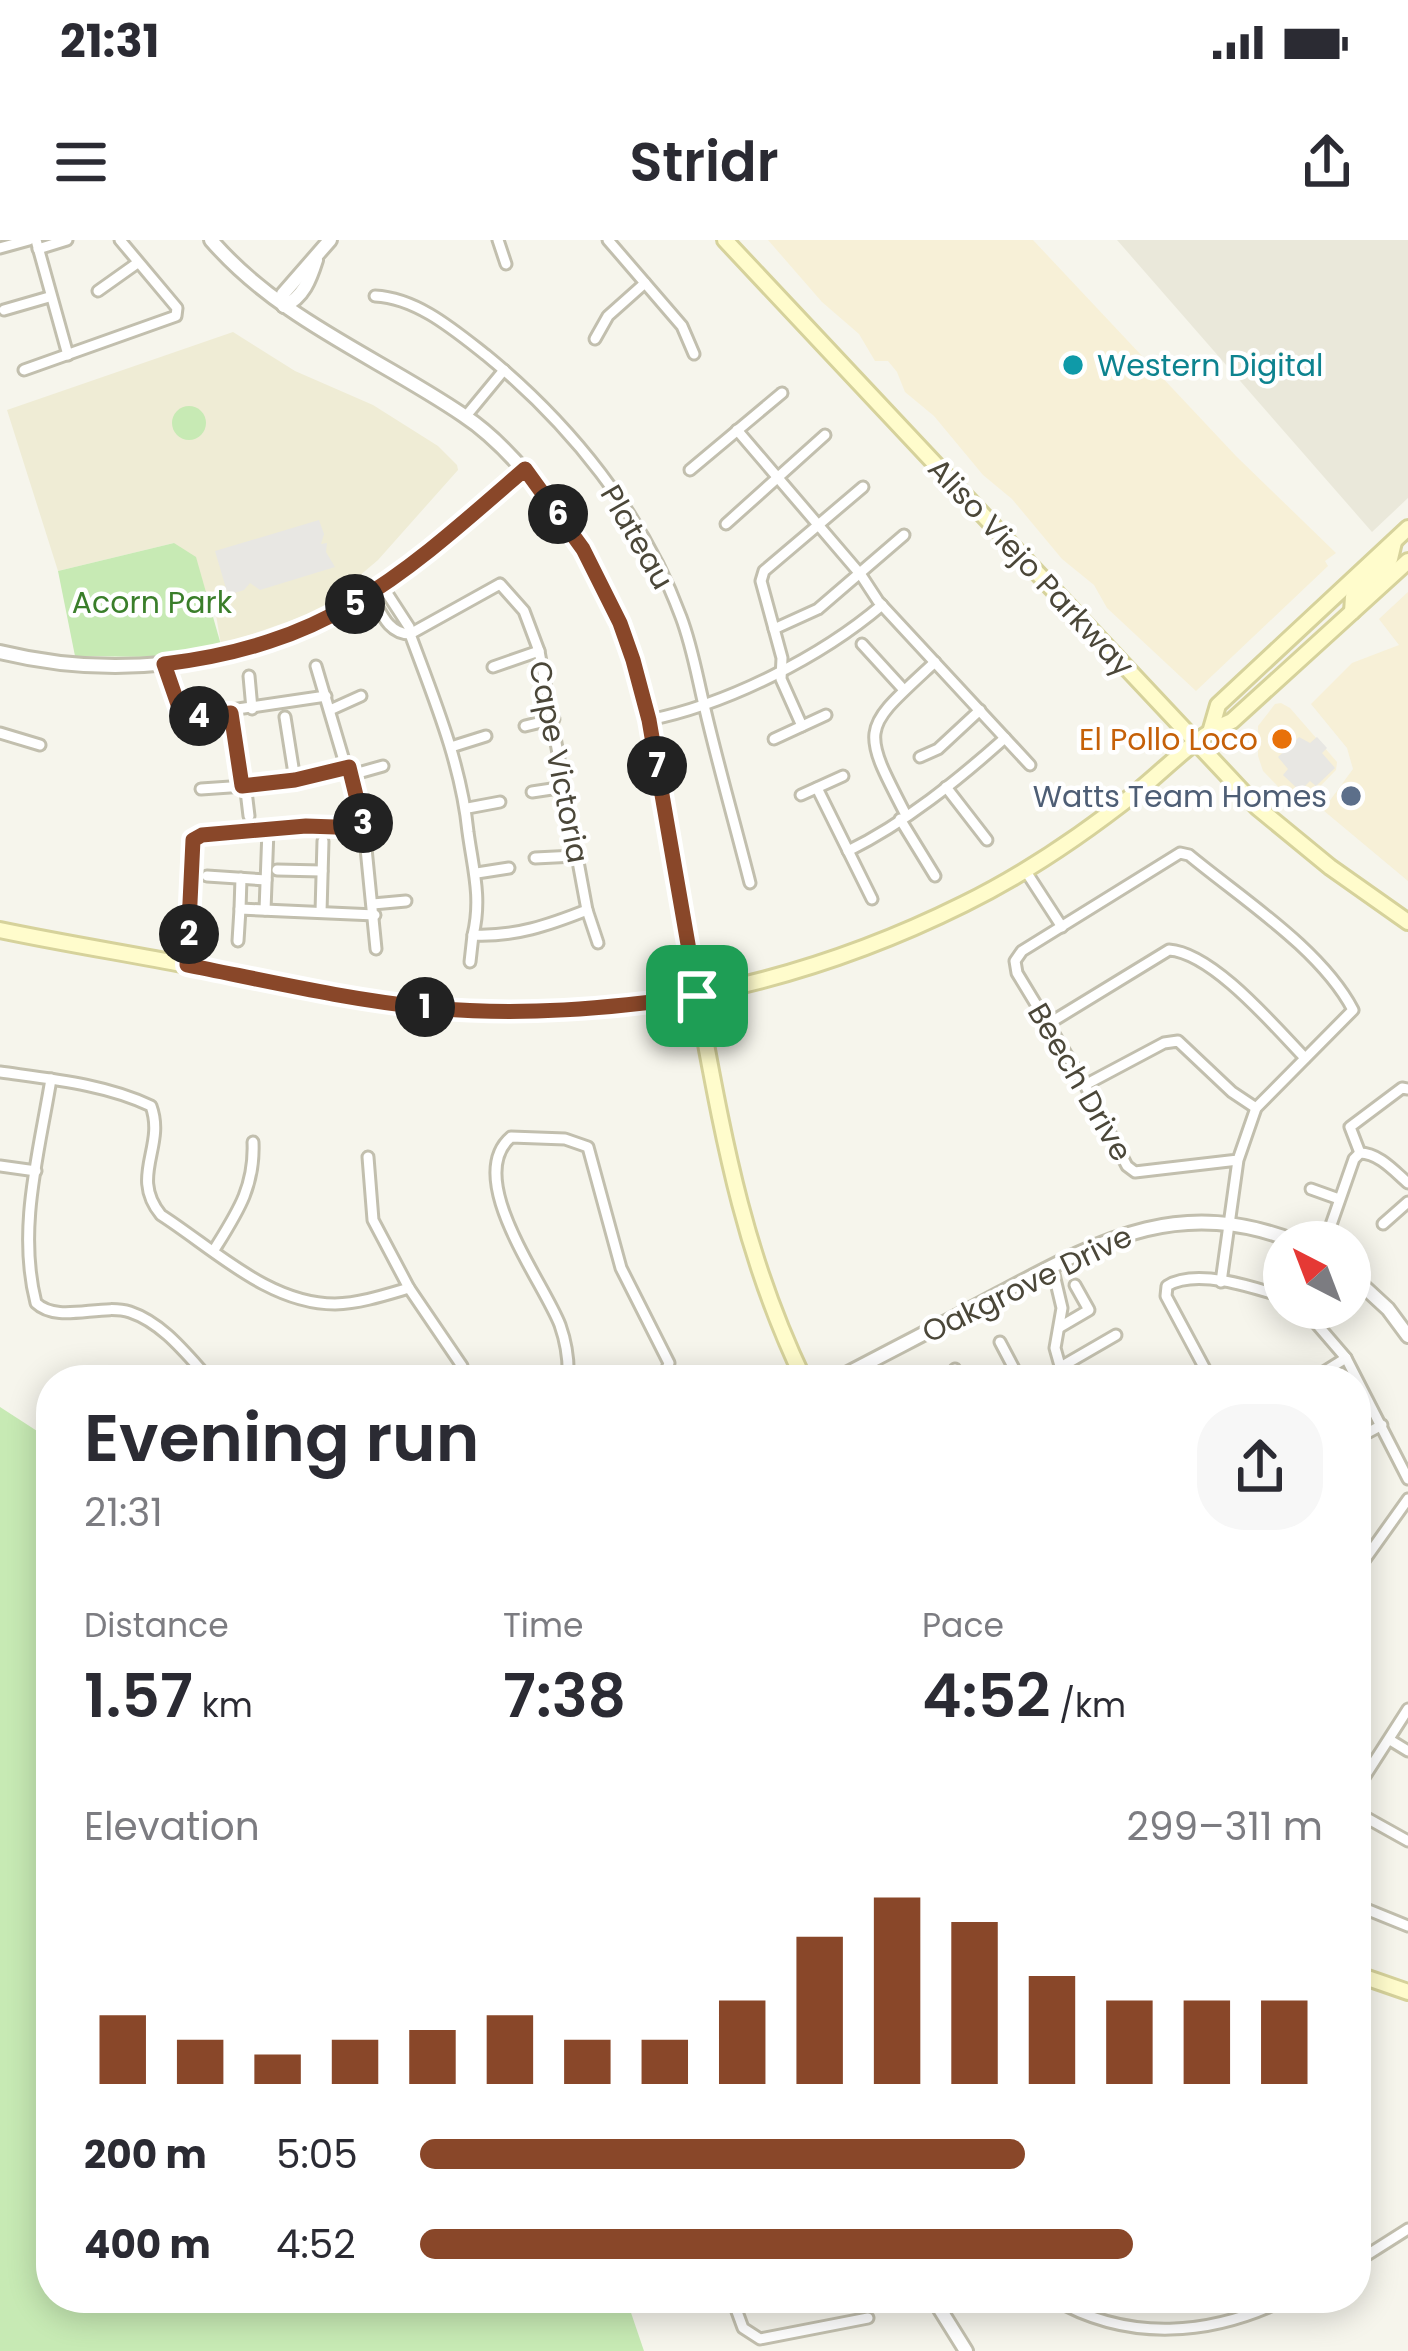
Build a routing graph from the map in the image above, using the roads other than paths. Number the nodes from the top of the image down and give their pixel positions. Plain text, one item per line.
1 (67, 240) edge
2 (120, 240) edge
3 (211, 240) edge
4 (330, 240) edge
5 (498, 240) edge
6 (608, 240) edge
7 (725, 240) edge
8 (34, 243) edge
9 (0, 248) edge
10 (136, 264) junction
11 (506, 264) dead end
12 (645, 283) junction
13 (98, 291) dead end
14 (375, 296) dead end
15 (49, 297) junction
16 (284, 306) junction
17 (4, 310) dead end
18 (595, 339) dead end
19 (694, 354) dead end
20 (68, 355) junction
21 (24, 370) dead end
22 (504, 370) junction
23 (782, 392) dead end
24 (466, 416) junction
25 (736, 430) junction
26 (825, 435) dead end
27 (525, 469) junction
28 (690, 470) dead end
29 (777, 478) junction
30 (863, 487) dead end
31 (726, 524) dead end
32 (820, 527) junction
33 (1408, 528) edge
34 (904, 535) dead end
35 (1394, 542) junction
36 (1408, 561) edge
37 (861, 574) junction
38 (377, 591) junction
39 (882, 605) junction
40 (1352, 612) junction
41 (774, 628) junction
42 (410, 634) junction
43 (862, 644) dead end
44 (539, 651) junction
45 (0, 652) edge
46 (935, 662) junction
47 (164, 664) junction
48 (316, 666) dead end
49 (494, 667) dead end
50 (782, 668) junction
51 (248, 676) dead end
52 (904, 690) junction
53 (326, 696) junction
54 (361, 696) dead end
55 (704, 705) junction
56 (252, 709) junction
57 (330, 710) junction
58 (980, 710) junction
59 (231, 713) junction
60 (826, 715) dead end
61 (285, 717) dead end
62 (554, 719) junction
63 (649, 720) junction
64 (525, 726) dead end
65 (802, 726) junction
66 (1210, 729) junction
67 (0, 733) edge
68 (486, 736) dead end
69 (1005, 738) junction
70 (774, 740) dead end
71 (1195, 742) junction
72 (40, 745) dead end
73 (451, 747) junction
74 (920, 757) dead end
75 (1030, 765) dead end
76 (383, 766) dead end
77 (350, 771) junction
78 (843, 776) dead end
79 (295, 780) junction
80 (242, 786) junction
81 (946, 787) junction
82 (565, 788) junction
83 (817, 788) junction
84 (201, 789) dead end
85 (532, 792) dead end
86 (801, 795) dead end
87 (500, 802) dead end
88 (468, 808) junction
89 (249, 816) dead end
90 (903, 817) junction
91 (364, 828) junction
92 (268, 830) junction
93 (987, 840) dead end
94 (323, 841) dead end
95 (848, 851) junction
96 (575, 856) junction
97 (536, 858) dead end
98 (508, 868) dead end
99 (277, 870) dead end
100 (1025, 870) junction
101 (322, 871) junction
102 (477, 873) junction
103 (207, 876) dead end
104 (935, 876) dead end
105 (242, 878) junction
106 (266, 880) junction
107 (750, 883) dead end
108 (872, 899) dead end
109 (406, 901) dead end
110 (240, 909) junction
111 (374, 909) junction
112 (266, 910) junction
113 (587, 910) junction
114 (321, 912) junction
115 (1408, 922) edge
116 (1062, 927) junction
117 (0, 930) edge
118 (473, 935) junction
119 (238, 941) dead end
120 (598, 943) dead end
121 (376, 949) dead end
122 (470, 962) dead end
123 (187, 965) junction
124 (697, 996) junction
125 (1048, 1024) junction
126 (1305, 1058) junction
127 (0, 1072) edge
128 (51, 1079) junction
129 (1085, 1085) junction
130 (1408, 1089) edge
131 (1256, 1108) junction
132 (253, 1142) dead end
133 (1360, 1154) junction
134 (368, 1157) dead end
135 (1238, 1160) junction
136 (0, 1166) edge
137 (36, 1172) junction
138 (1408, 1184) edge
139 (1311, 1189) dead end
140 (1339, 1199) junction
141 (1408, 1202) edge
142 (1332, 1221) edge
143 (1229, 1223) junction
144 (1383, 1224) dead end
145 (1263, 1232) edge
146 (214, 1250) junction
147 (1052, 1266) junction
148 (1221, 1282) junction
149 (1075, 1285) dead end
150 (409, 1288) junction
151 (1263, 1292) edge
152 (1371, 1293) edge
153 (1060, 1327) junction
154 (1321, 1329) edge
155 (1116, 1336) dead end
156 (1408, 1336) edge
157 (1000, 1342) dead end
158 (1346, 1358) junction
159 (196, 1365) edge
160 (461, 1365) edge
161 (566, 1365) edge
162 (668, 1365) edge
163 (798, 1365) edge
164 (864, 1365) edge
165 (1012, 1365) edge
166 (1058, 1365) edge
167 (1064, 1365) edge
168 (1203, 1365) edge
169 (1335, 1365) edge
170 (1350, 1365) edge
171 (1371, 1405) edge
172 (1382, 1425) junction
173 (1371, 1431) edge
174 (1408, 1479) edge
175 (1408, 1499) edge
176 (1371, 1551) edge
177 (1408, 1709) edge
178 (1390, 1740) junction
179 (1408, 1750) edge
180 (1371, 1768) edge
181 (1371, 1820) edge
182 (1408, 1841) edge
183 (1371, 1910) edge
184 (1408, 1926) edge
185 (1371, 1979) edge
186 (1408, 1992) edge
187 (1408, 2229) edge
188 (1371, 2252) edge
189 (738, 2313) edge
190 (942, 2313) edge
191 (1080, 2313) edge
192 (1254, 2313) edge
193 (868, 2318) dead end
194 (965, 2351) edge

1 - 8 street
2 - 10 street
3 - 16 street
4 - 16 street
5 - 11 street
6 - 12 street
7 - 71 main road, Aliso Viejo Parkway
8 - 9 street
8 - 15 street
10 - 13 street
10 - 20 street
12 - 18 street
12 - 19 street
14 - 22 street, Plateau
15 - 17 street
15 - 20 street
16 - 24 street
20 - 21 street
22 - 24 street
22 - 55 street, Plateau
23 - 25 street
24 - 27 street
25 - 28 street
25 - 29 street
26 - 29 street
27 - 38 street
27 - 63 street
29 - 31 street
29 - 32 street
30 - 32 street
32 - 37 street
32 - 41 street
33 - 35 main road
34 - 37 street
35 - 40 main road
35 - 66 main road
36 - 40 main road
37 - 39 street
37 - 41 street
38 - 42 street
38 - 47 street
39 - 46 street
39 - 50 street
40 - 66 main road
41 - 50 street
42 - 44 street, Cape Victoria
42 - 73 street
43 - 52 street
44 - 49 street
44 - 62 street, Cape Victoria
45 - 47 street
46 - 52 street
46 - 58 street
47 - 59 street
48 - 53 street
50 - 55 street
50 - 65 street
51 - 56 street
52 - 90 street
53 - 56 street
53 - 57 street
54 - 57 street
55 - 63 street
55 - 107 street, Plateau
56 - 59 street
57 - 77 street
58 - 69 street
58 - 74 street
59 - 80 street
60 - 65 street
61 - 79 street
62 - 64 street
62 - 82 street, Cape Victoria
63 - 124 street
65 - 70 street
66 - 71 main road
67 - 72 street
68 - 73 street
69 - 75 street
69 - 81 street
71 - 100 main road
71 - 115 main road, Aliso Viejo Parkway
73 - 88 street
76 - 77 street
77 - 79 street
77 - 91 street
78 - 83 street
79 - 80 street
80 - 84 street
80 - 89 street
81 - 90 street
81 - 93 street
82 - 85 street
82 - 96 street, Cape Victoria
83 - 86 street
83 - 95 street
87 - 88 street
88 - 102 street
90 - 95 street
90 - 104 street
91 - 92 street
91 - 111 street
92 - 106 street
92 - 123 street
94 - 101 street
95 - 108 street
96 - 97 street
96 - 113 street, Cape Victoria
98 - 102 street
99 - 101 street
100 - 116 street
100 - 124 main road
101 - 114 street
102 - 118 street
103 - 105 street
105 - 106 street
105 - 110 street
106 - 112 street
109 - 111 street
110 - 112 street
110 - 119 street
111 - 114 street
111 - 121 street
112 - 114 street
113 - 118 street
113 - 120 street, Cape Victoria
116 - 125 street, Beech Drive
116 - 126 street
117 - 123 main road
118 - 122 street
123 - 124 main road
124 - 163 main road
125 - 126 street
125 - 129 street, Beech Drive
126 - 131 street
127 - 128 street
128 - 137 street
128 - 146 street
129 - 131 street
129 - 135 street, Beech Drive
130 - 133 street
131 - 135 street
132 - 146 street
133 - 138 street
133 - 140 street
134 - 150 street
135 - 143 street
136 - 137 street
137 - 159 street
139 - 140 street
140 - 142 street
141 - 144 street
143 - 145 street, Oakgrove Drive
143 - 147 street, Oakgrove Drive
143 - 148 street
146 - 150 street
147 - 153 street
147 - 164 street, Oakgrove Drive
148 - 151 street
148 - 168 street
149 - 153 street
150 - 160 street
152 - 156 street
153 - 166 street
154 - 158 street
155 - 167 street
157 - 165 street
158 - 169 street
158 - 170 street
161 - 162 street
171 - 172 street
172 - 173 street
172 - 174 street
175 - 176 street
177 - 178 street
178 - 179 street
178 - 180 street
181 - 182 street
183 - 184 street
185 - 186 main road
187 - 188 street
189 - 193 street
190 - 194 street
191 - 192 street

